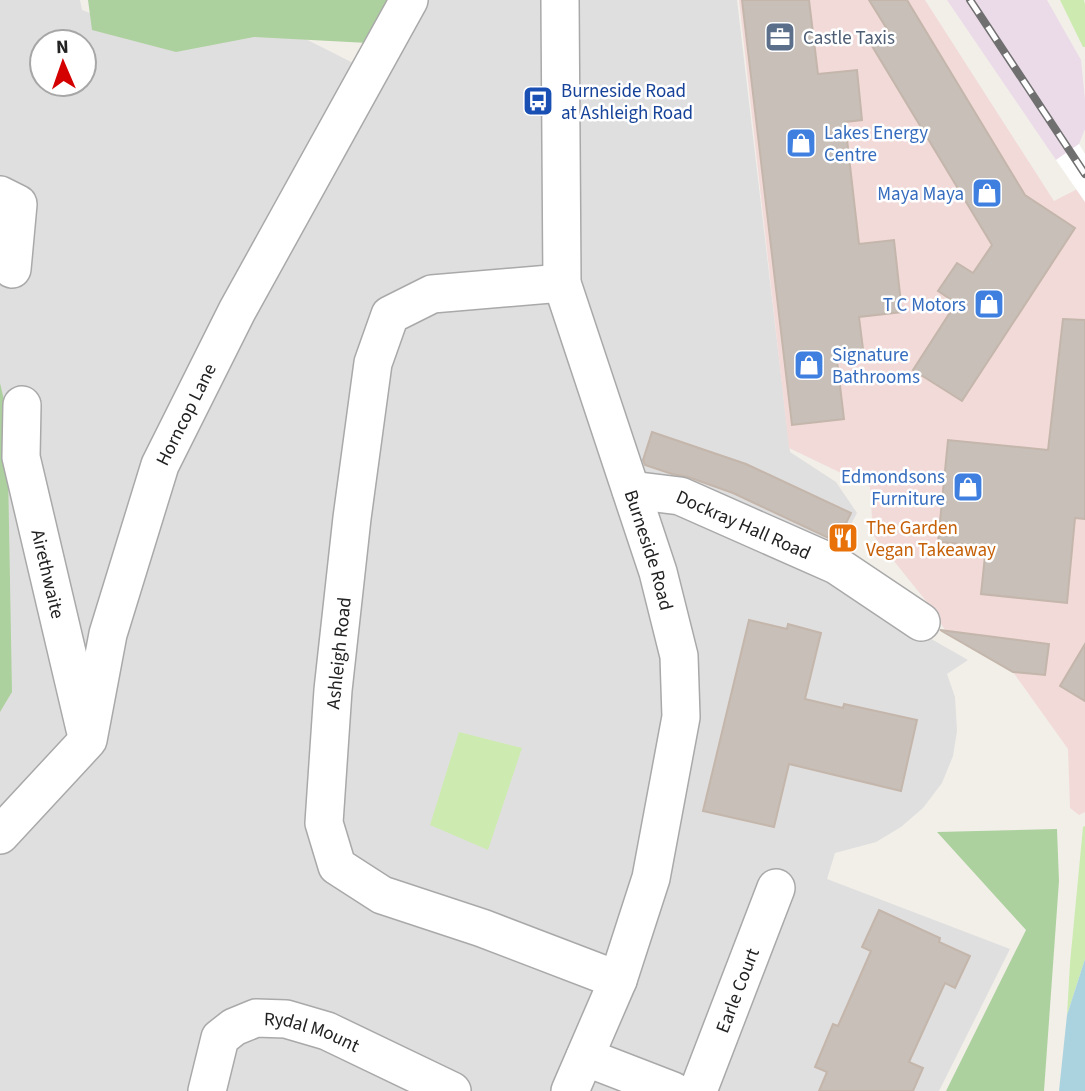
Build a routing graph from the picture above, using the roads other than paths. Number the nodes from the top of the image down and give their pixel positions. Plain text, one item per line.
1 (408, 0) edge
2 (560, 0) edge
3 (0, 195) edge
4 (12, 269) dead end
5 (562, 283) junction
6 (22, 405) dead end
7 (631, 490) junction
8 (921, 622) dead end
9 (88, 740) junction
10 (0, 835) edge
11 (776, 888) dead end
12 (618, 980) junction
13 (585, 1057) junction
14 (207, 1091) edge
15 (452, 1091) edge
16 (570, 1091) edge
17 (673, 1091) edge
18 (698, 1091) edge

1 - 9 street, Horncop Lane
2 - 5 street, Burneside Road
3 - 4 street
5 - 7 street, Burneside Road
5 - 12 street, Ashleigh Road
6 - 9 street, Airethwaite
7 - 8 street, Dockray Hall Road
7 - 12 street, Burneside Road
9 - 10 street
11 - 18 street, Earle Court
12 - 13 street, Burneside Road
13 - 16 street, Burneside Road
13 - 17 street
14 - 15 street, Rydal Mount

